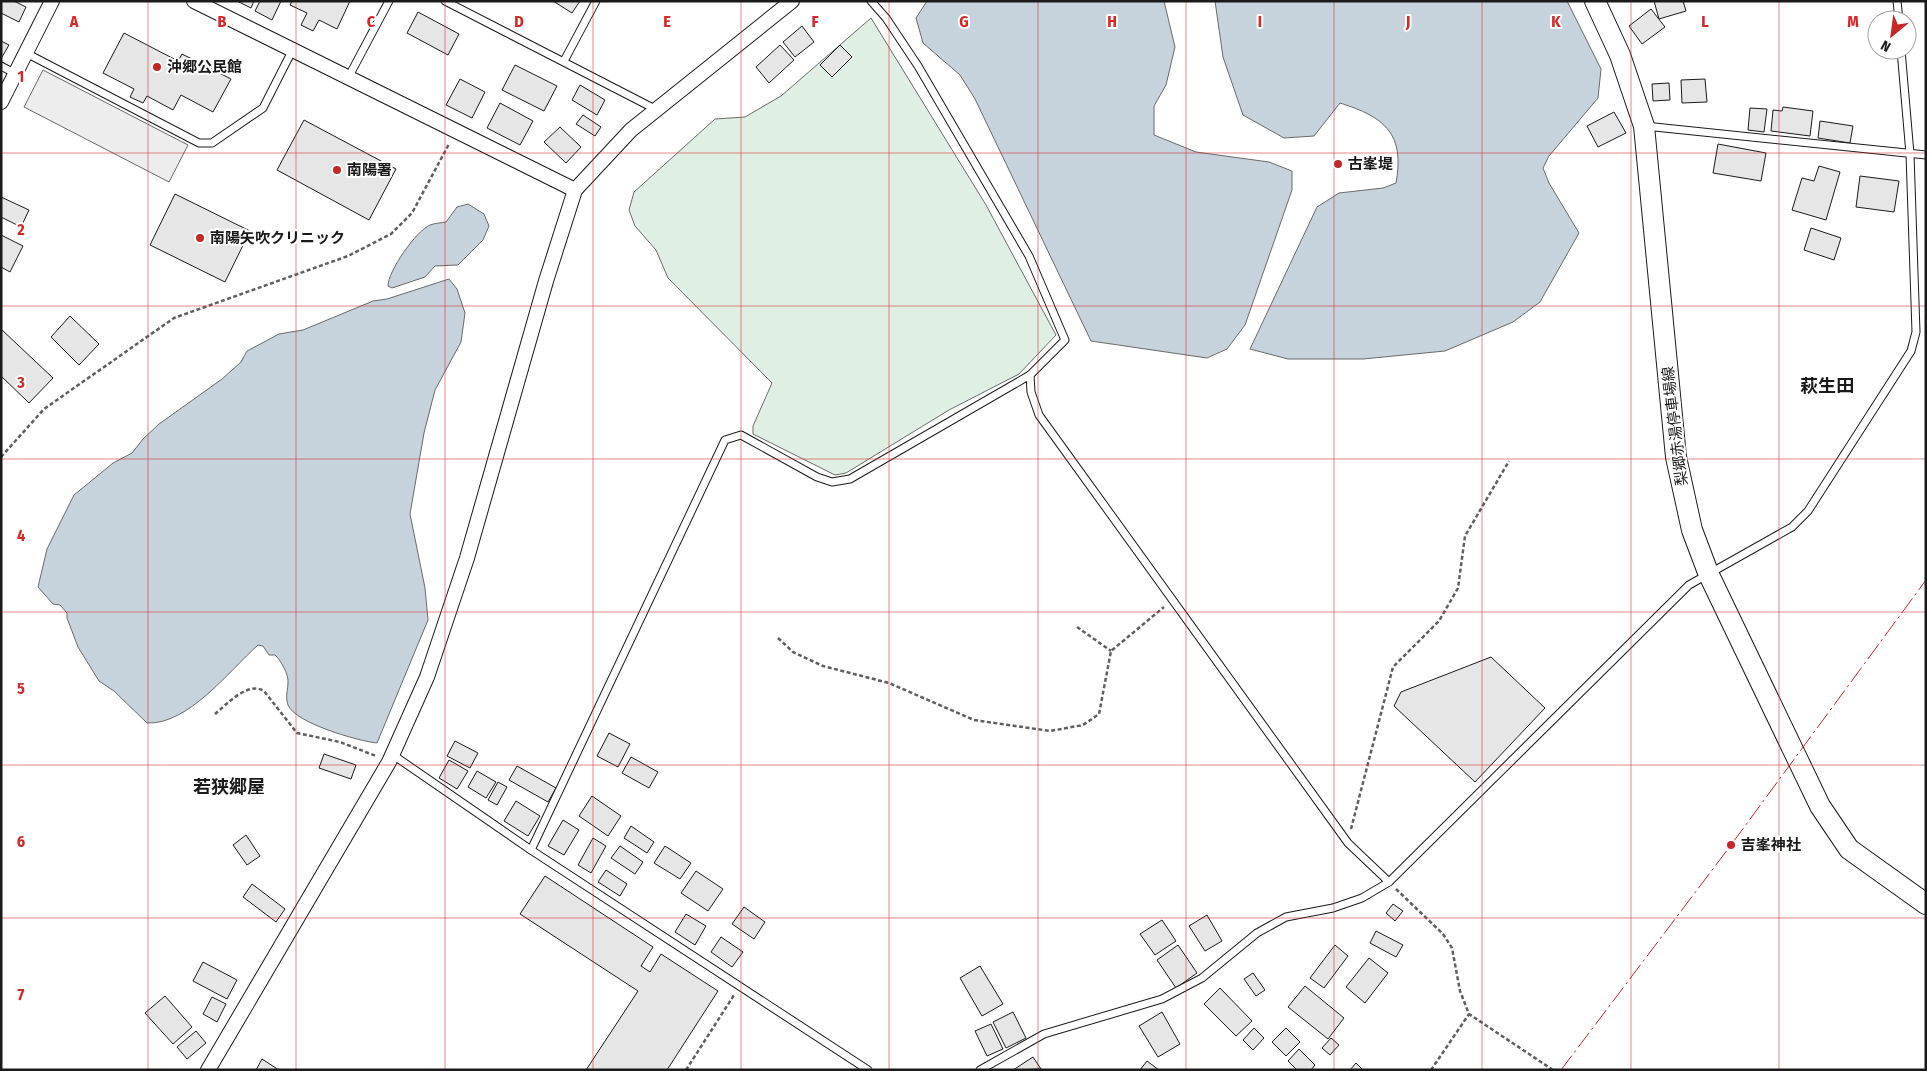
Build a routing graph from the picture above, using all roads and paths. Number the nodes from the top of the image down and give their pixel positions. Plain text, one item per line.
1 (52, 1) edge
2 (194, 1) edge
3 (389, 1) edge
4 (445, 1) edge
5 (596, 1) edge
6 (792, 1) edge
7 (871, 1) edge
8 (1595, 1) edge
9 (292, 51) junction
10 (26, 53) junction
11 (1902, 60) edge
12 (564, 61) junction
13 (1, 66) edge
14 (16, 74) junction
15 (348, 78) junction
16 (1, 102) edge
17 (657, 110) junction
18 (1644, 126) junction
19 (456, 132) junction
20 (1910, 154) junction
21 (1926, 155) edge
22 (575, 190) junction
23 (1030, 375) junction
24 (1, 457) edge
25 (1509, 460) dead end
26 (1709, 575) junction
27 (1172, 600) junction
28 (1077, 627) dead end
29 (778, 638) dead end
30 (1110, 651) junction
31 (215, 714) dead end
32 (391, 758) junction
33 (1348, 842) junction
34 (531, 850) junction
35 (1389, 882) junction
36 (1926, 904) edge
37 (740, 985) junction
38 (1469, 1014) junction
39 (208, 1070) edge
40 (686, 1070) edge
41 (868, 1070) edge
42 (980, 1070) edge
43 (1431, 1070) edge
44 (1553, 1070) edge

1 - 10 street
2 - 9 street
3 - 15 lane
4 - 12 lane
5 - 12 lane
6 - 17 street
7 - 23 lane
8 - 18 main road, 梨郷赤湯停車場線
9 - 10 lane
9 - 15 street
10 - 14 street
11 - 20 lane
12 - 17 lane
13 - 14 lane
14 - 16 street
15 - 19 street
17 - 22 street
18 - 20 lane
18 - 26 main road, 梨郷赤湯停車場線
19 - 22 street
19 - 24 path
20 - 21 lane
20 - 26 lane
22 - 32 street
23 - 27 lane
23 - 34 lane
25 - 33 path
26 - 35 lane
26 - 36 main road, 梨郷赤湯停車場線
27 - 30 path
27 - 33 lane
28 - 30 path
29 - 30 path
31 - 32 path
32 - 34 lane
32 - 39 street
33 - 35 lane
34 - 37 lane
35 - 38 path
35 - 42 lane
37 - 40 path
37 - 41 lane
38 - 43 path
38 - 44 path

